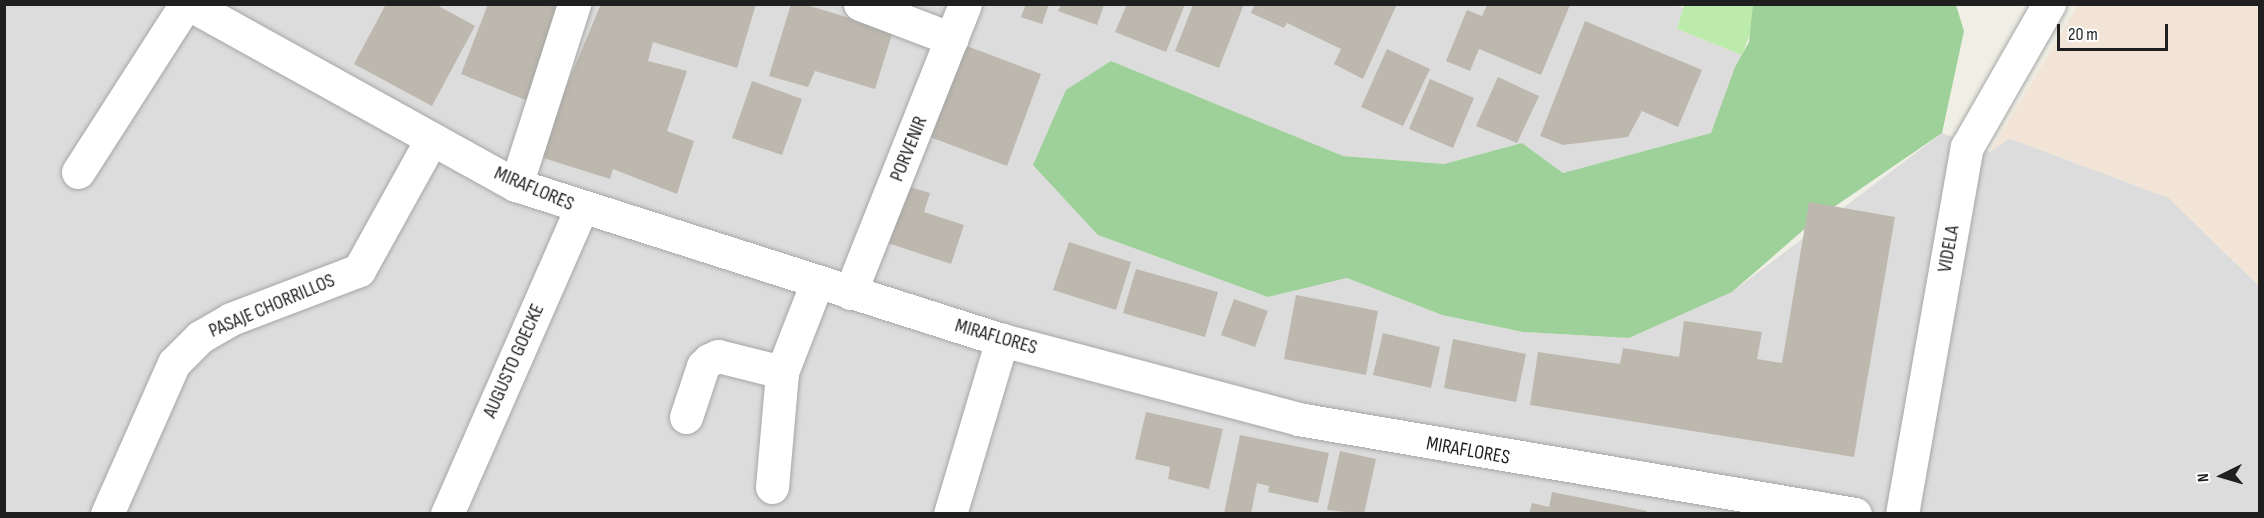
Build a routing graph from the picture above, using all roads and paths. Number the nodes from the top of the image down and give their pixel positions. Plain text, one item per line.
1 (187, 4) edge
2 (574, 4) edge
3 (860, 4) edge
4 (965, 4) edge
5 (2049, 4) edge
6 (952, 39) junction
7 (430, 140) junction
8 (78, 172) dead end
9 (516, 185) junction
10 (581, 209) junction
11 (817, 282) junction
12 (850, 293) junction
13 (1002, 340) junction
14 (782, 372) junction
15 (686, 417) dead end
16 (772, 487) dead end
17 (1702, 502) edge
18 (107, 513) edge
19 (447, 513) edge
20 (950, 513) edge
21 (1855, 513) edge
22 (1902, 513) edge

1 - 7 street, MIRAFLORES
1 - 8 street
2 - 9 street
3 - 6 street
4 - 6 street, PORVENIR
5 - 22 street, VIDELA
6 - 12 street, PORVENIR
7 - 9 street, MIRAFLORES
7 - 18 street, PASAJE CHORRILLOS
9 - 10 street, MIRAFLORES
10 - 11 street, MIRAFLORES
10 - 19 street, AUGUSTO GOECKE
11 - 12 street, MIRAFLORES
11 - 14 street
12 - 13 street, MIRAFLORES
13 - 17 street, MIRAFLORES
13 - 20 street
14 - 15 street
14 - 16 street
17 - 21 street, MIRAFLORES

